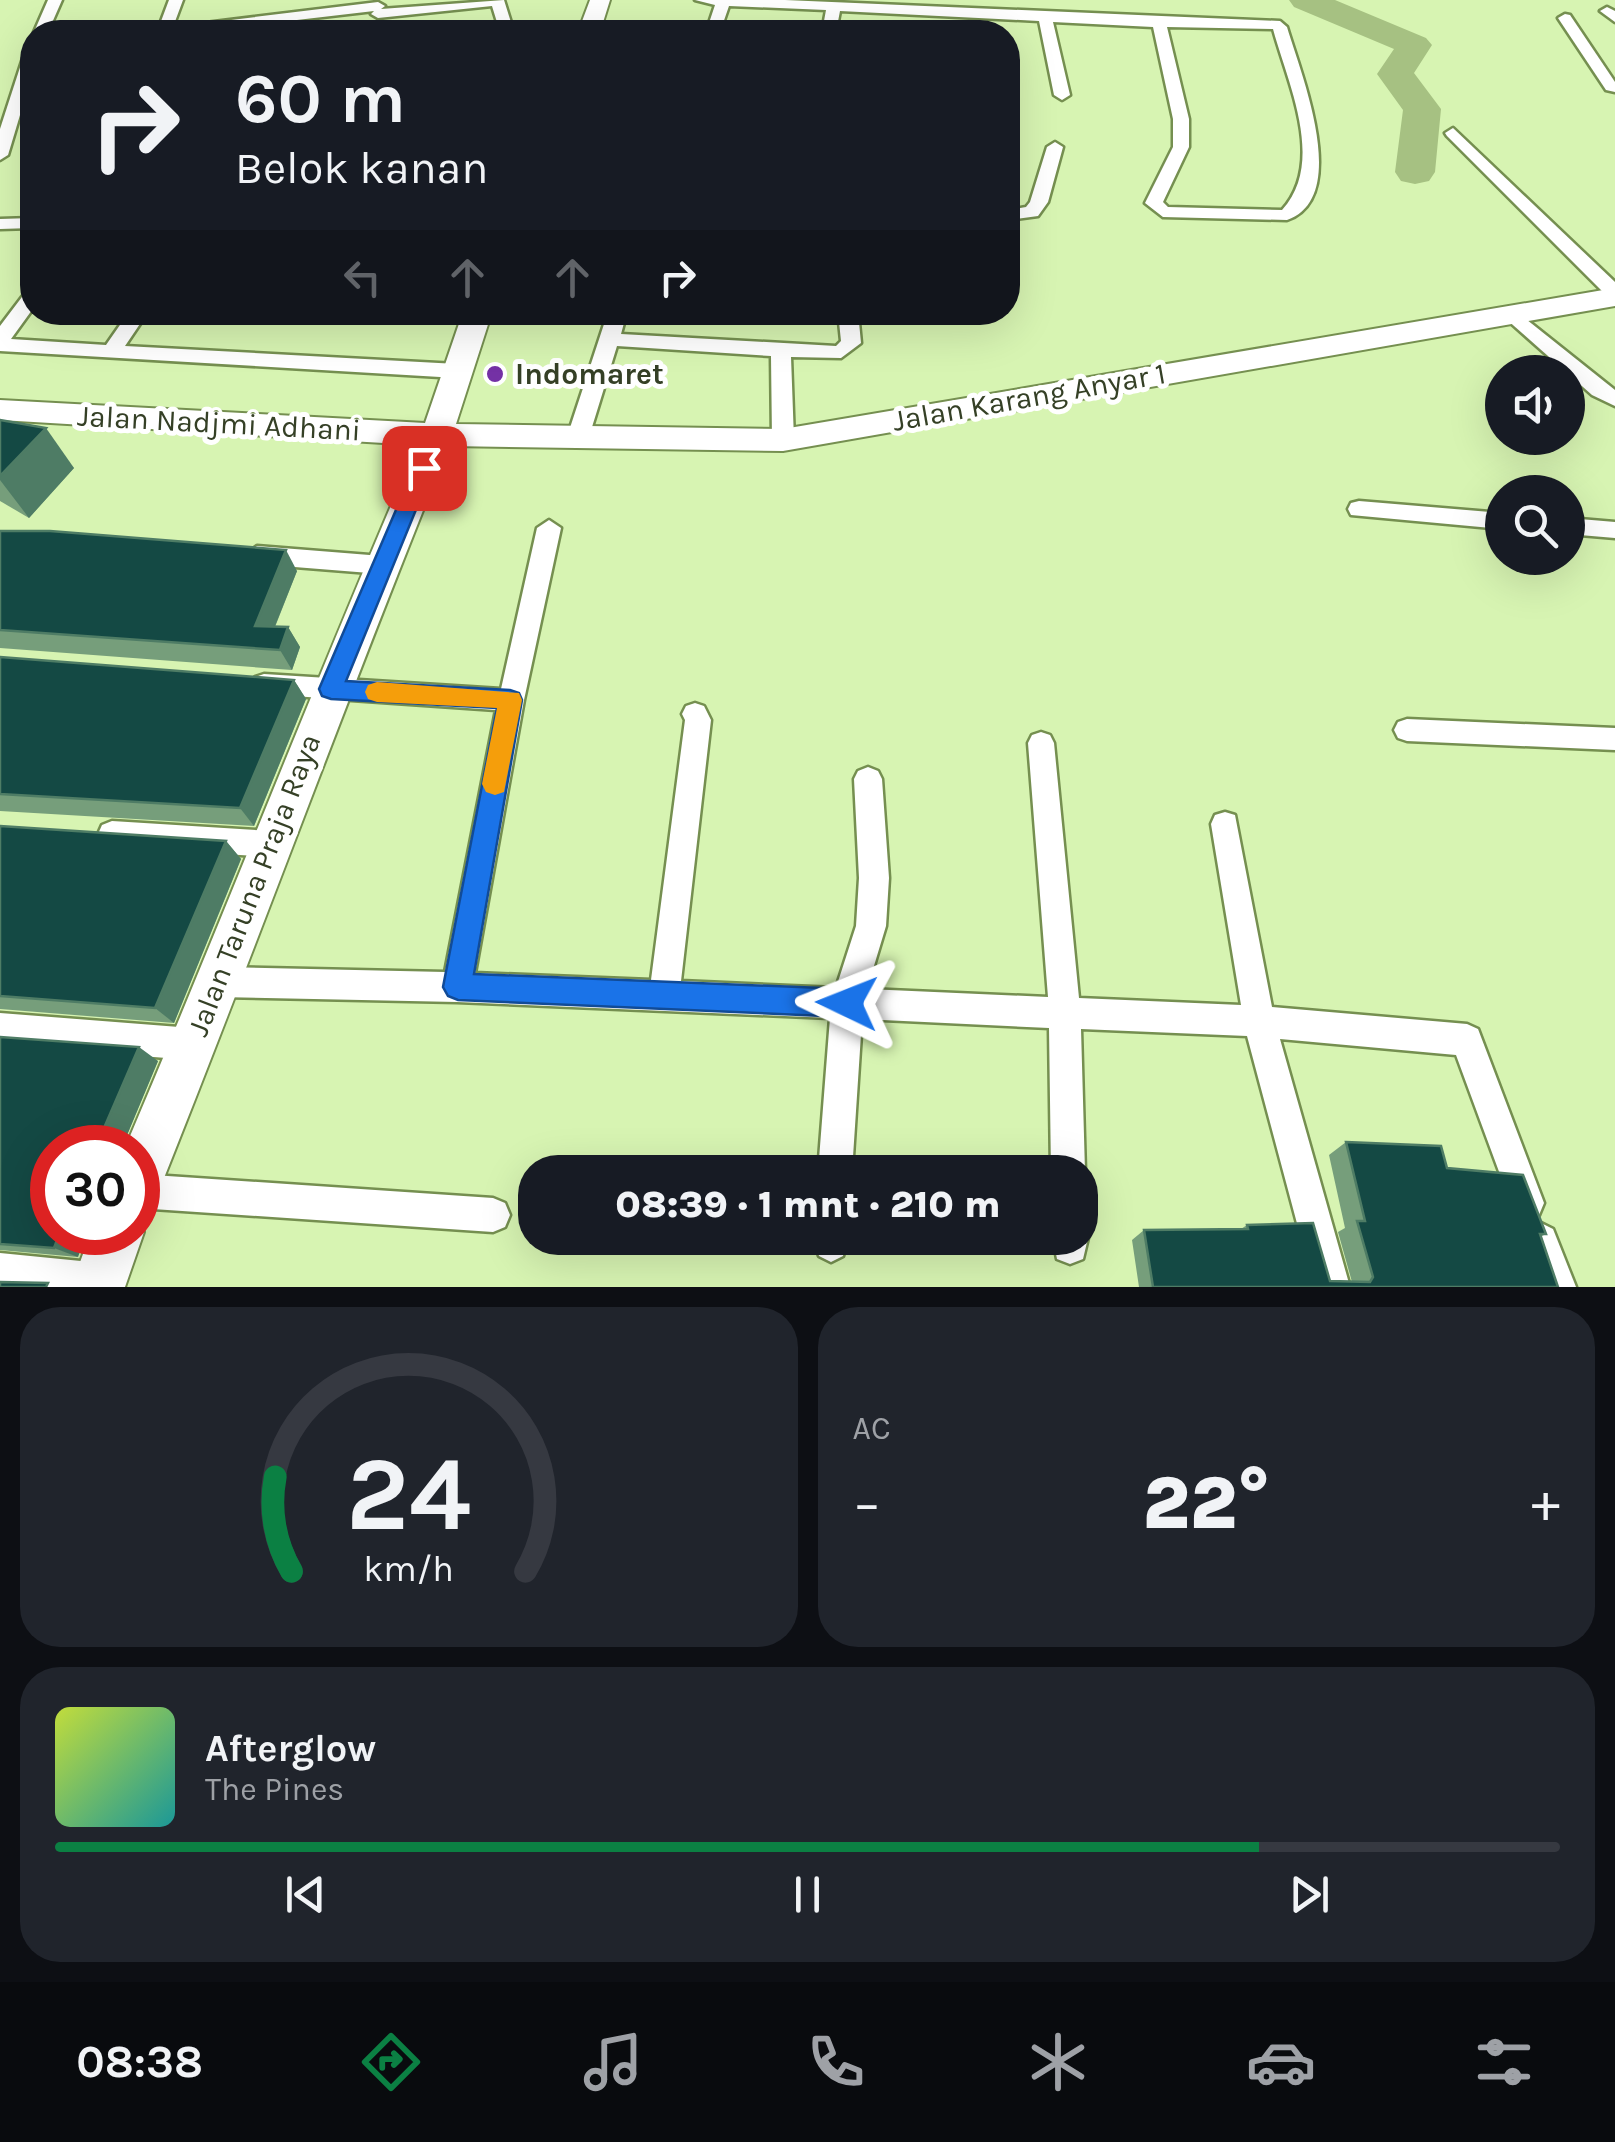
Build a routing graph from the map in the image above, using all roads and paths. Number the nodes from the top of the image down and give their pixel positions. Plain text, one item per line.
1 (497, 0) edge
2 (702, 0) edge
3 (723, 2) edge
4 (378, 7) edge
5 (834, 7) junction
6 (933, 12) junction
7 (1045, 18) junction
8 (1565, 18) dead end
9 (267, 20) edge
10 (831, 20) edge
11 (933, 20) edge
12 (1158, 23) junction
13 (1615, 87) edge
14 (20, 92) edge
15 (1062, 95) dead end
16 (1453, 133) dead end
17 (1054, 147) dead end
18 (0, 155) edge
19 (1020, 214) edge
20 (1615, 295) edge
21 (1512, 314) junction
22 (20, 315) edge
23 (130, 325) edge
24 (473, 325) edge
25 (614, 325) edge
26 (849, 325) edge
27 (610, 340) junction
28 (0, 343) edge
29 (781, 350) junction
30 (111, 352) junction
31 (457, 371) junction
32 (1615, 398) edge
33 (0, 410) edge
34 (437, 436) junction
35 (577, 440) junction
36 (783, 440) junction
37 (1360, 509) dead end
38 (1485, 519) edge
39 (1585, 527) edge
40 (549, 528) dead end
41 (1615, 530) edge
42 (229, 553) edge
43 (382, 565) junction
44 (234, 682) edge
45 (331, 689) junction
46 (510, 700) junction
47 (694, 714) dead end
48 (1407, 730) dead end
49 (1615, 739) edge
50 (1041, 743) dead end
51 (868, 779) dead end
52 (1225, 824) dead end
53 (78, 832) edge
54 (272, 844) junction
55 (218, 982) junction
56 (458, 987) junction
57 (664, 997) junction
58 (847, 1003) junction
59 (1065, 1013) junction
60 (1258, 1021) junction
61 (0, 1029) edge
62 (192, 1044) junction
63 (159, 1125) edge
64 (837, 1155) edge
65 (1068, 1155) edge
66 (160, 1192) edge
67 (493, 1215) dead end
68 (106, 1267) edge
69 (0, 1272) edge
70 (1332, 1287) edge
71 (1558, 1287) edge

1 - 4 street
2 - 3 street
3 - 5 street
4 - 9 street
5 - 6 street
5 - 10 street
6 - 7 street
6 - 11 street
7 - 12 street
7 - 15 street
8 - 13 street
12 - 12 street
14 - 18 street
16 - 20 street
17 - 19 street
20 - 21 main road, Jalan Karang Anyar 1
21 - 32 street
21 - 36 main road, Jalan Karang Anyar 1
22 - 28 street
23 - 30 street
24 - 31 main road, Jalan Taruna Praja Raya
25 - 27 street
26 - 29 street
27 - 29 street
27 - 35 street
28 - 30 street
29 - 36 street
30 - 31 street
31 - 34 main road, Jalan Taruna Praja Raya
33 - 34 main road, Jalan Nadjmi Adhani
34 - 35 main road, Jalan Karang Anyar 1
34 - 43 main road, Jalan Taruna Praja Raya
35 - 36 main road, Jalan Karang Anyar 1
37 - 38 street
39 - 41 street
40 - 46 street
42 - 43 street
43 - 45 main road, Jalan Taruna Praja Raya
44 - 45 street
45 - 46 street
45 - 54 main road, Jalan Taruna Praja Raya
46 - 56 street
47 - 57 street
48 - 49 street
50 - 59 street
51 - 58 street
52 - 60 street
53 - 54 street
54 - 55 main road, Jalan Taruna Praja Raya
55 - 56 street
55 - 62 main road, Jalan Taruna Praja Raya
56 - 57 street
57 - 58 street
58 - 59 street
58 - 64 street
59 - 60 street
59 - 65 street
60 - 70 street
60 - 71 street
61 - 62 street
62 - 63 main road, Jalan Taruna Praja Raya
66 - 67 street
68 - 69 street

